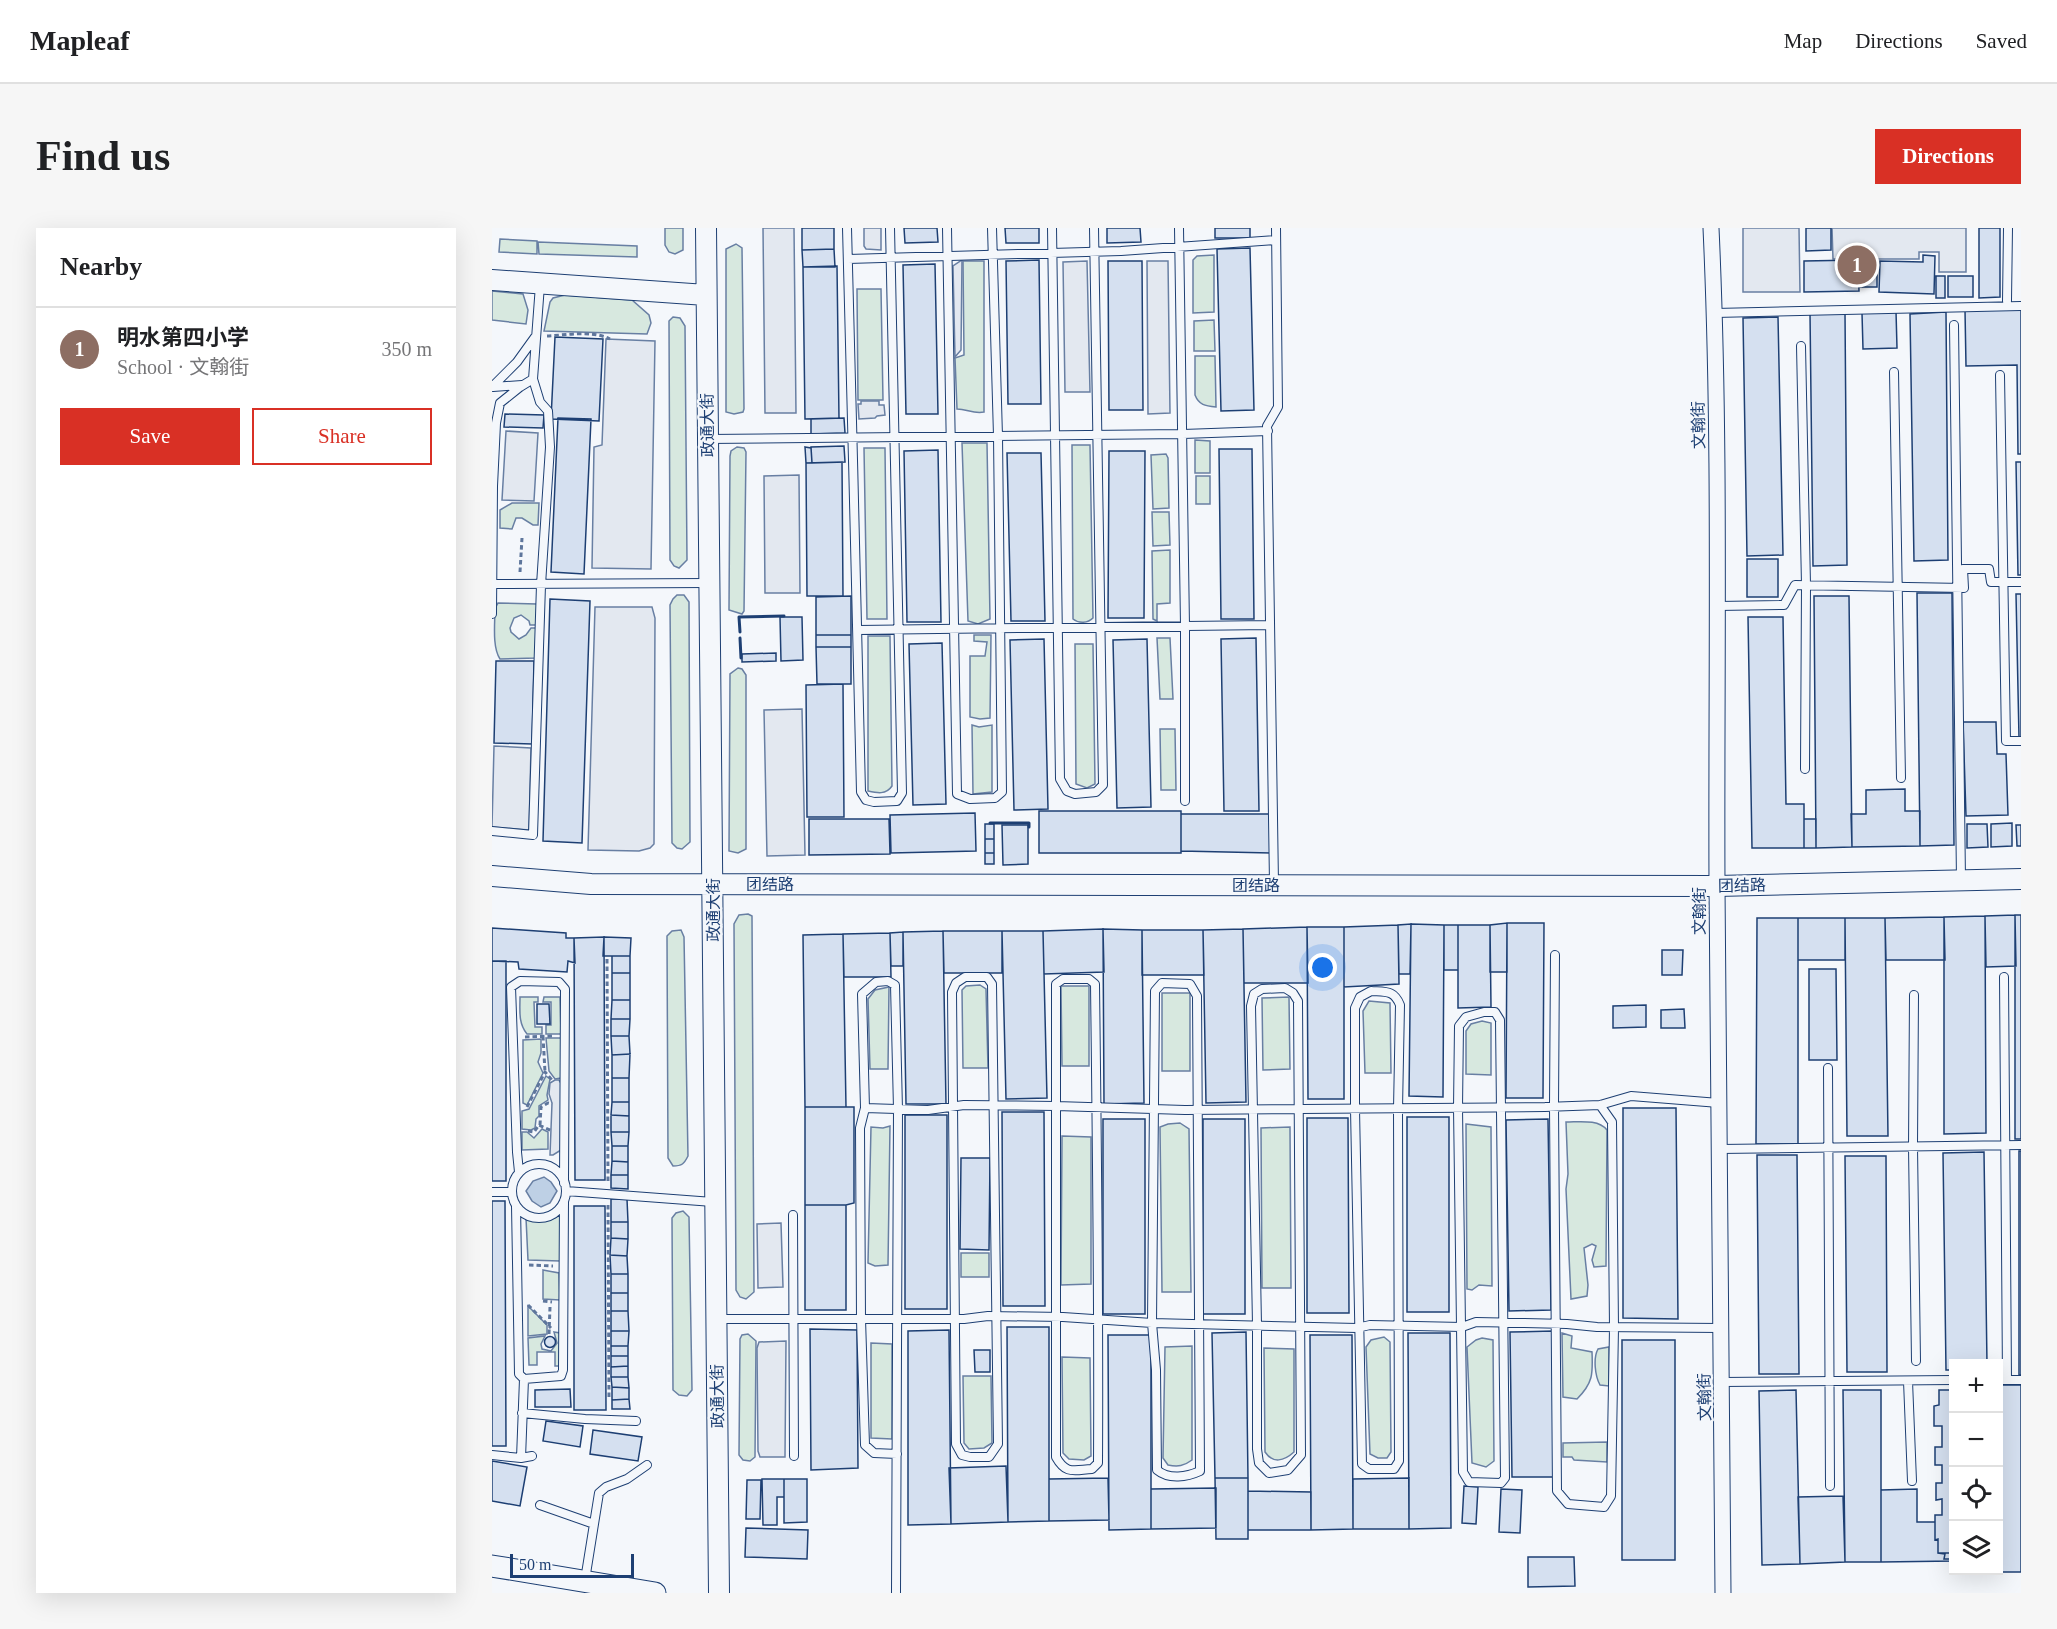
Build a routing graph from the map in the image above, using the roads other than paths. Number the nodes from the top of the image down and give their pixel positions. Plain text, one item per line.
1 (706, 228) edge
2 (847, 228) edge
3 (890, 228) edge
4 (947, 228) edge
5 (992, 228) edge
6 (1052, 228) edge
7 (1094, 228) edge
8 (1179, 228) edge
9 (1276, 228) edge
10 (1711, 228) edge
11 (2008, 228) edge
12 (1276, 240) junction
13 (1179, 247) junction
14 (1094, 251) junction
15 (1053, 253) junction
16 (993, 255) junction
17 (948, 256) junction
18 (891, 258) junction
19 (848, 259) junction
20 (492, 280) edge
21 (540, 283) junction
22 (706, 295) junction
23 (2007, 302) dead end
24 (2021, 306) edge
25 (1715, 313) junction
26 (1954, 325) dead end
27 (537, 335) junction
28 (1801, 346) dead end
29 (1894, 372) dead end
30 (2001, 375) dead end
31 (533, 379) junction
32 (524, 384) junction
33 (492, 387) edge
34 (1268, 431) junction
35 (1099, 435) junction
36 (1183, 435) junction
37 (998, 436) junction
38 (1056, 436) junction
39 (895, 437) junction
40 (950, 437) junction
41 (851, 438) junction
42 (708, 439) junction
43 (2004, 582) junction
44 (2021, 582) edge
45 (709, 583) junction
46 (492, 584) edge
47 (541, 585) junction
48 (1806, 585) junction
49 (1899, 587) junction
50 (1958, 588) junction
51 (1718, 606) junction
52 (492, 614) edge
53 (1185, 626) junction
54 (1270, 626) junction
55 (1059, 627) junction
56 (1101, 627) junction
57 (1000, 628) junction
58 (899, 629) junction
59 (954, 629) junction
60 (858, 630) junction
61 (2021, 741) edge
62 (1805, 769) dead end
63 (1901, 778) dead end
64 (1185, 801) dead end
65 (492, 831) edge
66 (492, 876) edge
67 (2021, 879) edge
68 (1961, 880) junction
69 (713, 884) junction
70 (1274, 885) junction
71 (1717, 886) junction
72 (1555, 955) dead end
73 (2004, 977) dead end
74 (1914, 994) dead end
75 (1828, 1068) dead end
76 (1719, 1103) junction
77 (1600, 1105) junction
78 (954, 1106) junction
79 (994, 1106) junction
80 (1056, 1106) junction
81 (1097, 1107) junction
82 (1500, 1107) junction
83 (1554, 1107) junction
84 (865, 1108) junction
85 (1398, 1108) junction
86 (1458, 1108) junction
87 (898, 1109) junction
88 (1153, 1109) junction
89 (1298, 1109) junction
90 (1355, 1109) junction
91 (1197, 1110) junction
92 (1253, 1110) junction
93 (2005, 1145) junction
94 (2021, 1145) edge
95 (1913, 1147) junction
96 (1830, 1148) junction
97 (1720, 1149) junction
98 (519, 1172) junction
99 (565, 1187) junction
100 (492, 1192) edge
101 (511, 1192) junction
102 (564, 1200) junction
103 (715, 1202) junction
104 (516, 1206) junction
105 (793, 1215) dead end
106 (996, 1316) junction
107 (1057, 1317) junction
108 (793, 1318) junction
109 (861, 1318) junction
110 (716, 1319) junction
111 (897, 1319) junction
112 (956, 1319) junction
113 (1099, 1320) junction
114 (1502, 1322) junction
115 (1152, 1323) junction
116 (1557, 1323) junction
117 (1200, 1324) junction
118 (1257, 1325) junction
119 (1299, 1326) junction
120 (1399, 1326) junction
121 (1360, 1327) junction
122 (1462, 1327) junction
123 (1614, 1328) junction
124 (1720, 1328) junction
125 (1916, 1361) dead end
126 (524, 1379) junction
127 (1949, 1380) edge
128 (2003, 1380) edge
129 (2021, 1380) edge
130 (1829, 1381) junction
131 (1908, 1381) junction
132 (1722, 1382) junction
133 (522, 1413) junction
134 (636, 1421) dead end
135 (897, 1454) junction
136 (492, 1455) edge
137 (532, 1456) dead end
138 (794, 1456) dead end
139 (522, 1458) junction
140 (647, 1465) dead end
141 (1912, 1482) dead end
142 (1830, 1486) dead end
143 (540, 1505) dead end
144 (594, 1524) junction
145 (492, 1566) edge
146 (585, 1581) junction
147 (655, 1593) edge
148 (719, 1593) edge
149 (896, 1593) edge
150 (1724, 1593) edge

1 - 22 street, 政通大街
2 - 19 lane
3 - 18 lane
4 - 17 lane
5 - 16 lane
6 - 15 lane
7 - 14 lane
8 - 13 lane
9 - 12 lane
10 - 25 street, 文翰街
11 - 23 lane
12 - 13 lane
12 - 34 lane
13 - 14 lane
13 - 36 lane
14 - 15 lane
14 - 35 lane
15 - 16 lane
15 - 38 lane
16 - 17 lane
16 - 37 lane
17 - 18 lane
17 - 40 lane
18 - 19 lane
18 - 39 lane
19 - 41 lane
20 - 21 street
21 - 22 street
21 - 27 lane
22 - 42 street, 政通大街
24 - 25 lane
25 - 51 street, 文翰街
26 - 50 lane
27 - 31 lane
27 - 33 lane
28 - 48 lane
29 - 49 lane
30 - 43 lane
31 - 32 lane
31 - 47 lane
32 - 33 lane
32 - 46 lane
34 - 36 lane
34 - 54 lane
35 - 36 lane
35 - 38 lane
35 - 56 lane
36 - 53 lane
37 - 38 lane
37 - 40 lane
37 - 57 lane
38 - 55 lane
39 - 40 lane
39 - 41 lane
39 - 58 lane
40 - 59 lane
41 - 42 lane
41 - 60 lane
42 - 45 street, 政通大街
43 - 44 lane
43 - 50 lane
43 - 61 lane
45 - 47 lane
45 - 69 street, 政通大街
46 - 47 lane
46 - 52 lane
47 - 65 lane
48 - 49 lane
48 - 51 lane
48 - 62 lane
49 - 50 lane
49 - 63 lane
50 - 68 lane
51 - 71 street, 文翰街
53 - 54 lane
53 - 56 lane
53 - 64 lane
54 - 70 lane
55 - 56 lane
55 - 56 lane
55 - 57 lane
57 - 59 lane
57 - 59 lane
58 - 59 lane
58 - 60 lane
58 - 60 lane
66 - 69 street, 团结路
67 - 68 street, 团结路
68 - 71 street, 团结路
69 - 70 street, 团结路
69 - 103 street, 政通大街
70 - 71 street, 团结路
71 - 76 street, 文翰街
72 - 83 lane
73 - 93 lane
74 - 95 lane
75 - 96 lane
76 - 77 lane
76 - 97 street, 文翰街
77 - 83 lane
77 - 123 lane
78 - 79 lane
78 - 79 lane
78 - 87 lane
78 - 112 lane
79 - 80 lane
79 - 106 lane
80 - 81 lane
80 - 81 lane
80 - 107 lane
81 - 88 lane
81 - 113 lane
82 - 83 lane
82 - 86 lane
82 - 86 lane
82 - 114 lane
83 - 116 lane
84 - 87 lane
84 - 87 lane
84 - 109 lane
85 - 86 lane
85 - 90 lane
85 - 90 lane
85 - 120 lane
86 - 122 lane
87 - 111 lane
88 - 91 lane
88 - 91 lane
88 - 115 lane
89 - 90 lane
89 - 92 lane
89 - 92 lane
89 - 119 lane
90 - 121 lane
91 - 92 lane
91 - 117 lane
92 - 118 lane
93 - 94 lane
93 - 95 lane
93 - 128 lane
95 - 96 lane
95 - 125 lane
96 - 97 lane
96 - 130 lane
97 - 124 street, 文翰街
98 - 99 lane
98 - 99 lane
98 - 101 lane
99 - 102 lane
99 - 103 lane
100 - 101 lane
101 - 104 lane
102 - 104 lane
102 - 126 lane
103 - 110 street, 政通大街
104 - 126 lane
105 - 108 lane
106 - 107 lane
106 - 112 lane
106 - 112 lane
107 - 113 lane
107 - 113 lane
108 - 109 lane
108 - 110 lane
108 - 138 lane
109 - 111 lane
109 - 135 lane
110 - 148 street, 政通大街
111 - 112 lane
111 - 135 lane
113 - 115 lane
114 - 116 lane
114 - 122 lane
114 - 122 lane
115 - 117 lane
115 - 117 lane
116 - 123 lane
116 - 123 lane
117 - 118 lane
118 - 119 lane
118 - 119 lane
119 - 121 lane
120 - 121 lane
120 - 121 lane
120 - 122 lane
123 - 124 lane
124 - 132 street, 文翰街
126 - 133 lane
127 - 131 lane
128 - 129 lane
130 - 131 lane
130 - 132 lane
130 - 142 lane
131 - 141 lane
132 - 150 street, 文翰街
133 - 134 lane
133 - 139 lane
135 - 149 lane
136 - 139 lane
137 - 139 lane
140 - 144 lane
143 - 144 lane
144 - 146 lane
145 - 146 main road
146 - 147 main road

